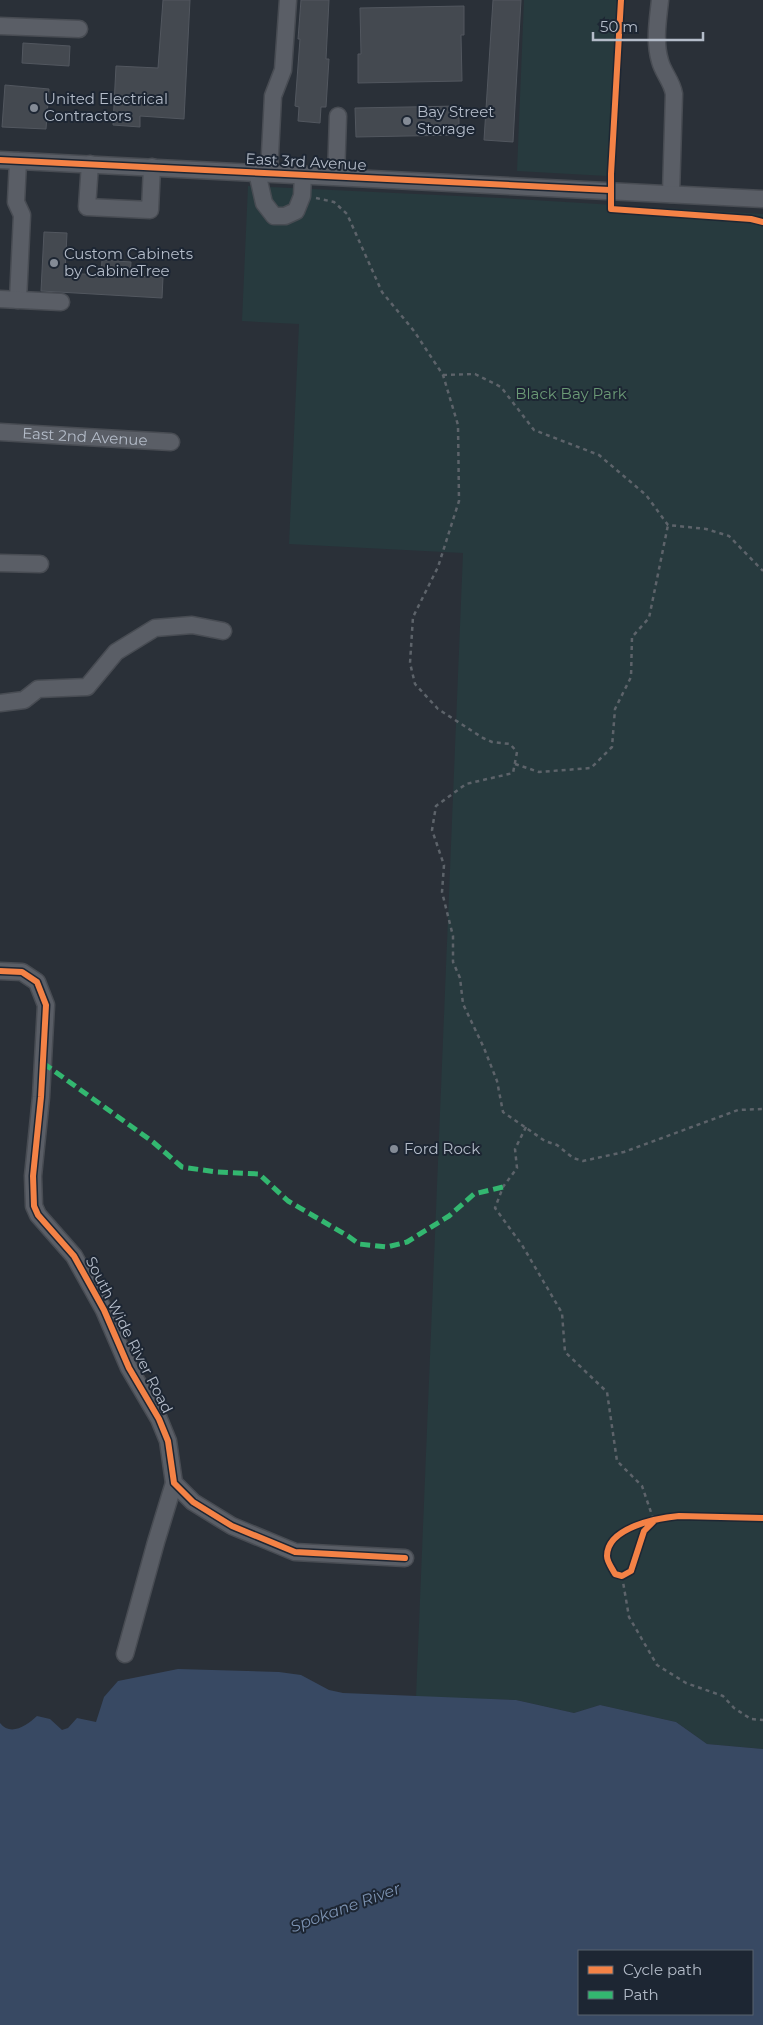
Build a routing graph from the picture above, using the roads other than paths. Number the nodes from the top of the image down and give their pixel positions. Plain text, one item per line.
1 (288, 0) edge
2 (660, 0) edge
3 (0, 26) edge
4 (79, 29) dead end
5 (338, 116) dead end
6 (0, 160) edge
7 (18, 161) junction
8 (90, 164) junction
9 (152, 167) junction
10 (263, 172) junction
11 (303, 174) junction
12 (336, 176) junction
13 (671, 194) junction
14 (763, 199) edge
15 (0, 299) edge
16 (18, 300) junction
17 (61, 302) dead end
18 (0, 432) edge
19 (171, 442) dead end
20 (0, 563) edge
21 (40, 564) dead end
22 (223, 632) dead end
23 (0, 703) edge
24 (0, 971) edge
25 (174, 1484) junction
26 (405, 1558) dead end
27 (125, 1654) dead end

1 - 10 street
2 - 13 street
3 - 4 street
5 - 12 street
6 - 7 street, East 3rd Avenue
7 - 8 street, East 3rd Avenue
7 - 16 street
8 - 9 street, East 3rd Avenue
8 - 9 street
9 - 10 street, East 3rd Avenue
10 - 11 street, East 3rd Avenue
10 - 11 street
11 - 12 street, East 3rd Avenue
12 - 13 street, East 3rd Avenue
13 - 14 street, East 3rd Avenue
15 - 16 street
16 - 17 street
18 - 19 street, East 2nd Avenue
20 - 21 street
22 - 23 street
24 - 25 street, South Wide River Road
25 - 26 street
25 - 27 street

